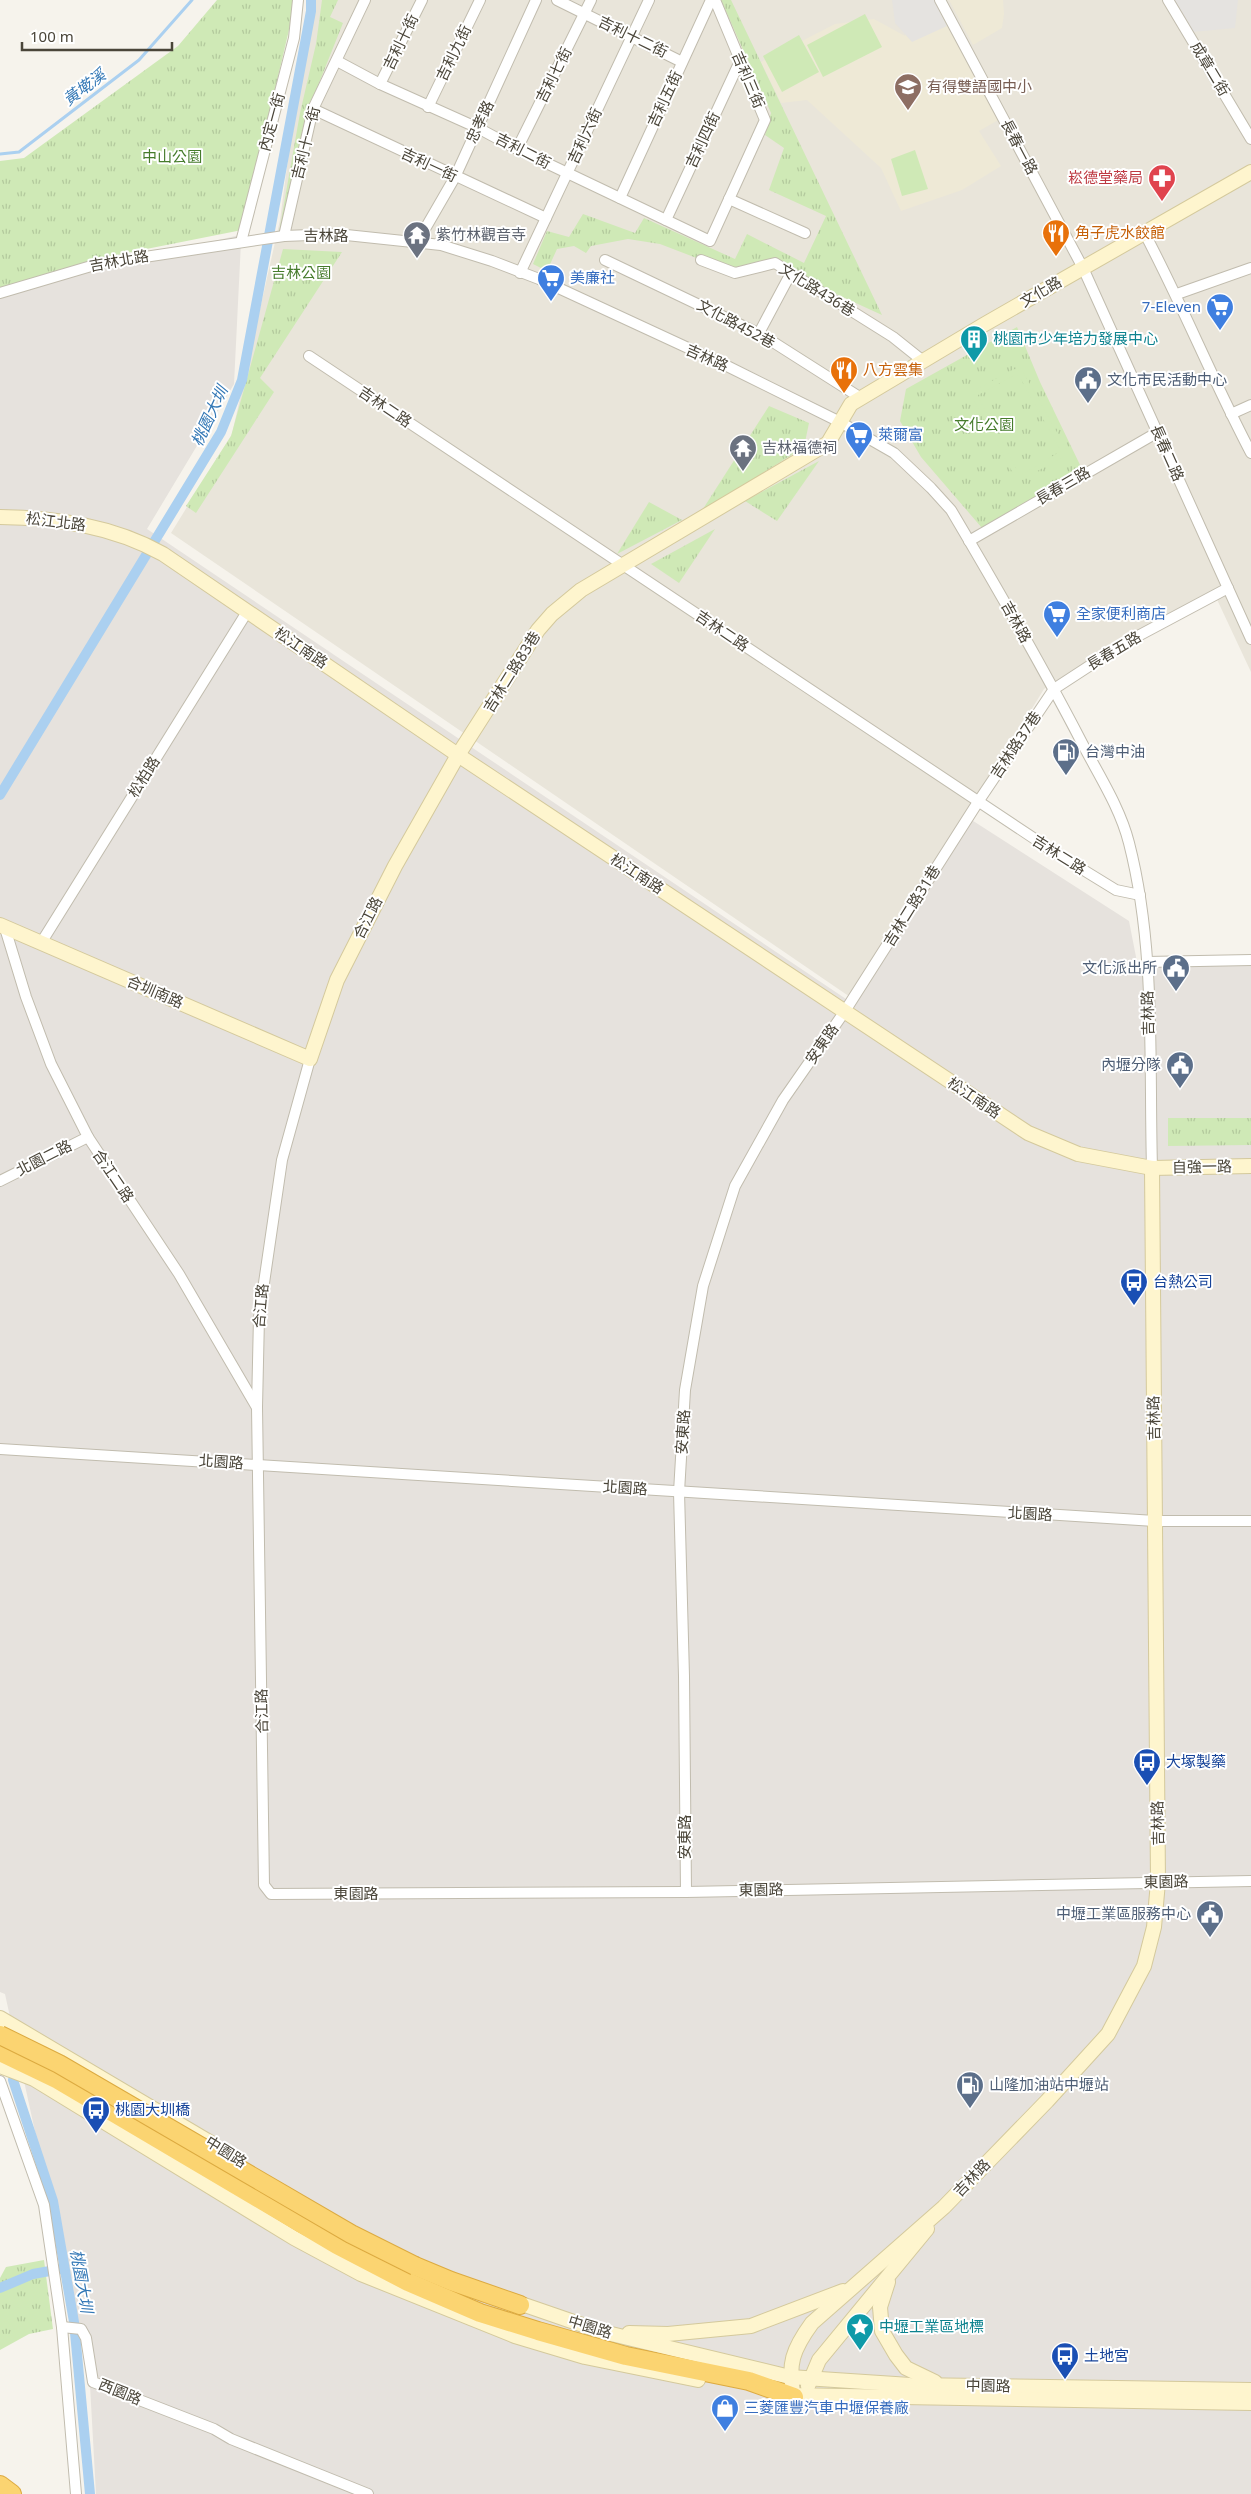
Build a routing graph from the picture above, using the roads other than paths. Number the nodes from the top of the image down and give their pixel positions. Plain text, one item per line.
1 (298, 0) edge
2 (365, 0) edge
3 (422, 0) edge
4 (480, 0) edge
5 (536, 0) edge
6 (557, 0) edge
7 (591, 0) edge
8 (649, 0) edge
9 (711, 0) edge
10 (715, 0) edge
11 (940, 0) edge
12 (1168, 0) edge
13 (585, 13) junction
14 (632, 36) junction
15 (336, 61) junction
16 (740, 61) junction
17 (682, 62) junction
18 (380, 84) junction
19 (428, 107) junction
20 (313, 109) junction
21 (478, 128) junction
22 (1251, 139) edge
23 (517, 149) junction
24 (1251, 172) edge
25 (567, 173) junction
26 (454, 177) junction
27 (620, 198) junction
28 (729, 198) junction
29 (546, 218) junction
30 (666, 220) junction
31 (805, 232) dead end
32 (1145, 234) junction
33 (279, 237) junction
34 (710, 241) joint
35 (241, 242) junction
36 (418, 242) junction
37 (605, 260) dead end
38 (701, 260) dead end
39 (1083, 268) junction
40 (1251, 268) edge
41 (791, 272) junction
42 (520, 273) junction
43 (0, 292) edge
44 (1177, 294) junction
45 (759, 333) junction
46 (309, 356) dead end
47 (923, 361) junction
48 (861, 398) junction
49 (1251, 405) edge
50 (1231, 414) junction
51 (840, 422) junction
52 (1158, 432) junction
53 (1251, 453) edge
54 (0, 517) edge
55 (139, 541) joint
56 (969, 541) junction
57 (625, 565) junction
58 (1228, 588) junction
59 (247, 612) junction
60 (1251, 639) edge
61 (1054, 689) junction
62 (458, 755) junction
63 (978, 802) junction
64 (1140, 895) junction
65 (3, 926) edge
66 (41, 943) junction
67 (1251, 960) edge
68 (1147, 962) junction
69 (845, 1011) junction
70 (310, 1059) junction
71 (88, 1137) junction
72 (1251, 1166) edge
73 (1152, 1168) junction
74 (0, 1180) edge
75 (257, 1407) junction
76 (0, 1449) edge
77 (258, 1464) junction
78 (678, 1492) junction
79 (1155, 1521) junction
80 (1251, 1521) edge
81 (1251, 1881) edge
82 (1158, 1882) junction
83 (686, 1892) junction
84 (271, 1894) joint
85 (0, 2018) edge
86 (0, 2035) edge
87 (0, 2042) edge
88 (0, 2052) edge
89 (0, 2066) edge
90 (0, 2081) edge
91 (112, 2083) junction
92 (944, 2207) junction
93 (889, 2277) junction
94 (852, 2287) junction
95 (520, 2305) junction
96 (62, 2327) junction
97 (603, 2332) junction
98 (790, 2377) junction
99 (810, 2379) junction
100 (941, 2385) junction
101 (1251, 2390) edge
102 (800, 2397) junction
103 (1251, 2404) edge
104 (0, 2485) edge
105 (12, 2494) edge
106 (76, 2494) edge
107 (368, 2494) edge

1 - 35 street, 內定一街
2 - 15 street, 吉利十一街
3 - 18 street, 吉利十街
4 - 19 street, 吉利九街
5 - 21 street, 忠孝路
6 - 13 street, 吉利十二街
7 - 13 street, 吉利七街
8 - 14 street, 吉利六街
9 - 17 street, 吉利五街
10 - 16 street, 吉利三街
11 - 39 street, 長春一路
12 - 22 street, 成章二街
13 - 14 street, 吉利十二街
13 - 23 street, 吉利七街
14 - 17 street, 吉利十二街
14 - 25 street, 吉利六街
15 - 18 street, 吉利二街
15 - 20 street, 吉利十一街
16 - 28 street, 吉利三街
16 - 30 street, 吉利四街
17 - 27 street, 吉利五街
18 - 19 street, 吉利二街
19 - 21 street, 吉利二街
20 - 26 street, 吉利一街
20 - 33 street, 吉利十一街
21 - 23 street, 吉利二街
21 - 26 street, 忠孝路
23 - 25 street, 吉利二街
24 - 32 street, 文化路
25 - 27 street, 吉利二街
25 - 29 street, 吉利六街
26 - 29 street, 吉利一街
26 - 36 street, 忠孝路
27 - 30 street, 吉利二街
28 - 31 street
28 - 34 street, 吉利三街
29 - 42 street, 吉利六街
30 - 34 street, 吉利二街
32 - 39 street, 文化路
32 - 44 street
33 - 35 street, 吉林路
33 - 36 street, 吉林路
35 - 43 street, 吉林北路
36 - 42 street, 吉林路
37 - 45 street, 文化路452巷
38 - 41 street, 文化路436巷
39 - 47 street, 文化路
39 - 52 street, 長春二路
40 - 44 street
41 - 45 street
41 - 47 street, 文化路436巷
42 - 51 street, 吉林路
44 - 50 street
45 - 48 street, 文化路452巷
46 - 57 street, 吉林二路
47 - 48 street, 文化路
48 - 51 street, 文化路
49 - 50 street
50 - 53 street
51 - 56 street, 吉林路
51 - 57 street, 吉林二路83巷
52 - 56 street, 長春三路
52 - 58 street, 長春二路
54 - 55 street, 松江北路
55 - 59 street, 松江南路
56 - 61 street, 吉林路
57 - 62 street, 吉林二路83巷
57 - 63 street, 吉林二路
58 - 60 street, 長春二路
58 - 61 street, 長春五路
59 - 62 street, 松江南路
59 - 66 street, 松柏路
61 - 63 street, 吉林路37巷
61 - 64 street, 吉林路
62 - 69 street, 松江南路
62 - 70 street, 合江路
63 - 64 street, 吉林二路
63 - 69 street, 吉林二路31巷
64 - 68 street, 吉林路
65 - 66 street, 合圳南路
65 - 71 street, 合江二路
66 - 70 street, 合圳南路
67 - 68 street
68 - 73 street, 吉林路
69 - 73 street, 松江南路
69 - 78 street, 安東路
70 - 75 street, 合江路
71 - 74 street, 北園二路
71 - 75 street, 合江二路
72 - 73 street, 自強一路
73 - 79 street, 吉林路
75 - 77 street, 合江路
76 - 77 street, 北園路
77 - 78 street, 北園路
77 - 84 street, 合江路
78 - 79 street, 北園路
78 - 83 street, 安東路
79 - 80 street, 北園路
79 - 82 street, 吉林路
81 - 82 street, 東園路
82 - 83 street, 東園路
82 - 92 street, 吉林路
83 - 84 street, 東園路
85 - 91 street, 中園路
86 - 95 highway, bridge
87 - 91 street
88 - 102 highway
89 - 102 street, 中園路
90 - 96 street
91 - 95 street, 中園路
92 - 93 street, 吉林路
92 - 94 street, 吉林路
93 - 99 street, 吉林路
93 - 100 street
94 - 97 street
94 - 98 street, 吉林路
95 - 97 street, 中園路
96 - 106 street
96 - 107 street, 西園路
97 - 98 street, 中園路
98 - 99 street, 中園路
98 - 102 street
99 - 100 street, 中園路
99 - 102 street, 吉林路
100 - 101 street, 中園路
102 - 103 street, 中園路
104 - 105 highway

